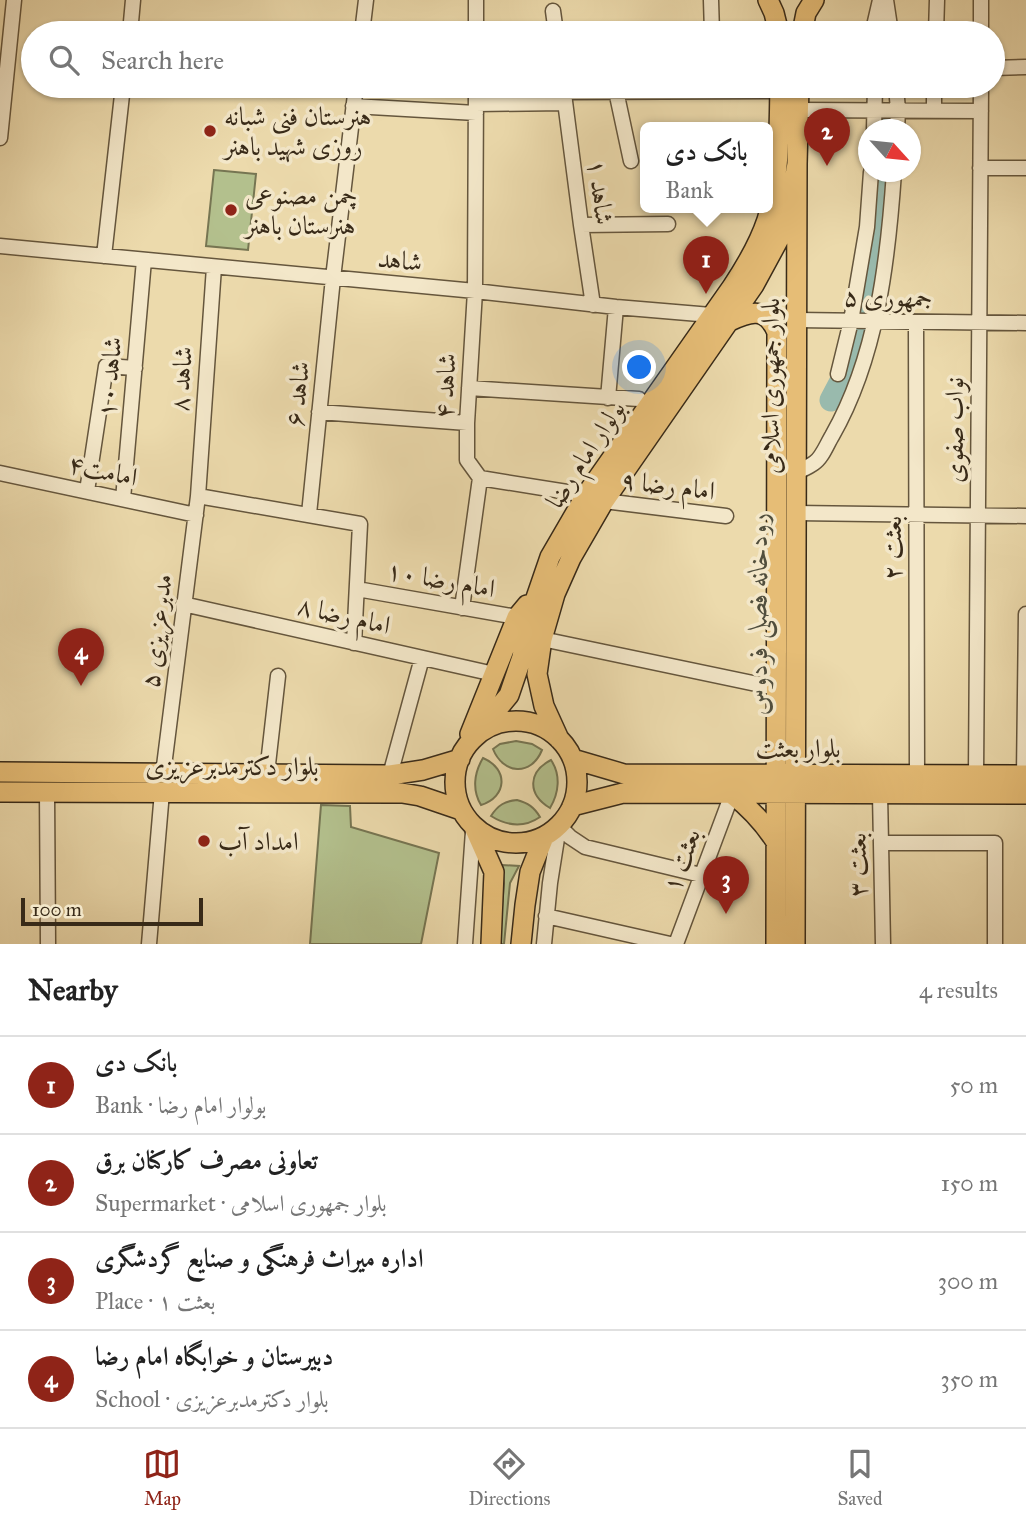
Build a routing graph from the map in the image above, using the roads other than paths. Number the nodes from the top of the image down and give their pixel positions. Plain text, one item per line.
1 (14, 0) edge
2 (133, 0) edge
3 (366, 0) edge
4 (476, 0) edge
5 (711, 0) edge
6 (768, 0) edge
7 (814, 0) edge
8 (880, 0) edge
9 (886, 0) edge
10 (937, 0) edge
11 (981, 0) edge
12 (554, 11) dead end
13 (131, 21) edge
14 (363, 21) edge
15 (476, 21) edge
16 (555, 21) edge
17 (712, 21) edge
18 (776, 21) edge
19 (804, 21) edge
20 (875, 21) edge
21 (889, 21) edge
22 (936, 21) edge
23 (981, 21) edge
24 (1026, 67) edge
25 (1005, 68) edge
26 (122, 98) edge
27 (355, 98) edge
28 (476, 98) edge
29 (541, 98) edge
30 (564, 98) edge
31 (618, 98) edge
32 (780, 98) edge
33 (799, 98) edge
34 (876, 98) edge
35 (897, 98) edge
36 (934, 98) edge
37 (981, 98) edge
38 (354, 106) junction
39 (476, 109) junction
40 (799, 110) junction
41 (876, 110) junction
42 (898, 110) junction
43 (934, 111) junction
44 (981, 111) junction
45 (875, 119) edge
46 (898, 119) edge
47 (0, 138) edge
48 (631, 161) dead end
49 (797, 164) junction
50 (980, 168) junction
51 (1026, 168) edge
52 (870, 182) edge
53 (893, 182) edge
54 (773, 187) edge
55 (769, 213) edge
56 (668, 224) dead end
57 (580, 225) junction
58 (0, 246) edge
59 (104, 256) junction
60 (145, 260) junction
61 (214, 267) junction
62 (333, 278) junction
63 (475, 291) junction
64 (593, 305) junction
65 (616, 307) junction
66 (720, 318) junction
67 (797, 320) junction
68 (851, 321) junction
69 (875, 321) junction
70 (916, 321) junction
71 (979, 322) junction
72 (1026, 323) edge
73 (135, 368) junction
74 (838, 374) dead end
75 (469, 388) junction
76 (608, 398) junction
77 (639, 400) dead end
78 (319, 412) junction
79 (467, 423) junction
80 (0, 472) edge
81 (786, 473) junction
82 (480, 478) junction
83 (88, 491) junction
84 (198, 495) junction
85 (595, 498) junction
86 (123, 499) junction
87 (796, 513) junction
88 (309, 514) junction
89 (196, 515) junction
90 (916, 515) junction
91 (726, 516) dead end
92 (978, 516) junction
93 (1026, 516) edge
94 (357, 589) junction
95 (537, 593) junction
96 (183, 604) junction
97 (461, 608) junction
98 (1026, 614) edge
99 (517, 617) junction
100 (542, 639) junction
101 (354, 643) junction
102 (422, 658) junction
103 (494, 674) junction
104 (278, 676) dead end
105 (776, 688) junction
106 (559, 739) junction
107 (465, 751) junction
108 (573, 759) junction
109 (0, 772) edge
110 (267, 773) junction
111 (917, 774) junction
112 (390, 775) junction
113 (976, 775) junction
114 (1025, 781) edge
115 (162, 783) junction
116 (786, 784) junction
117 (0, 792) edge
118 (47, 792) junction
119 (880, 793) junction
120 (732, 794) junction
121 (572, 806) junction
122 (461, 810) junction
123 (473, 826) junction
124 (552, 831) junction
125 (776, 842) junction
126 (881, 843) junction
127 (701, 875) junction
128 (547, 916) junction
129 (883, 940) edge
130 (48, 944) edge
131 (149, 944) edge
132 (465, 944) edge
133 (491, 944) edge
134 (522, 944) edge
135 (544, 944) edge
136 (670, 944) edge
137 (676, 944) edge
138 (776, 944) edge
139 (795, 944) edge
140 (995, 944) edge

1 - 47 street
2 - 13 street
3 - 14 street
4 - 15 street
5 - 17 street
6 - 18 main road
7 - 19 main road
8 - 20 street
9 - 21 street
10 - 22 street
11 - 23 street
12 - 16 street
24 - 25 street
26 - 59 street
27 - 38 street, شاهد ۶
28 - 39 street, شاهد ۴
29 - 39 street
30 - 57 street, شاهد ۱
31 - 48 street
32 - 54 main road, بولوار امام رضا
33 - 40 main road, بولوار امام رضا
34 - 41 street
35 - 42 street
36 - 43 street
37 - 44 street, نواب صفوی
38 - 39 street
38 - 62 street, شاهد ۶
39 - 63 street, شاهد ۴
40 - 41 street
40 - 49 main road, بولوار امام رضا
41 - 42 street
41 - 45 street
42 - 43 street
42 - 46 street
43 - 44 street
44 - 50 street, نواب صفوی
49 - 66 main road, بولوار امام رضا
49 - 67 main road, بلوار جمهوری اسلامی
50 - 51 street
50 - 71 street, نواب صفوی
52 - 68 street
53 - 69 street
55 - 66 main road, بولوار امام رضا
56 - 57 street
57 - 64 street, شاهد ۱
58 - 59 street, شاهد
59 - 60 street, شاهد
60 - 61 street, شاهد
60 - 73 street, شاهد ۱۰
61 - 62 street, شاهد
61 - 84 street, شاهد ۸
62 - 63 street, شاهد
62 - 78 street, شاهد ۶
63 - 64 street, شاهد
63 - 75 street, شاهد ۴
64 - 65 street, شاهد
65 - 66 street, شاهد
65 - 76 street
66 - 81 main road, بلوار جمهوری اسلامی
66 - 85 main road, بولوار امام رضا
67 - 68 street, جمهوری ۵
67 - 81 main road, بلوار جمهوری اسلامی
68 - 69 street, جمهوری ۵
68 - 74 street
69 - 70 street, جمهوری ۵
69 - 81 street
70 - 71 street, جمهوری ۵
70 - 90 street, بعثت ۲
71 - 72 street, جمهوری ۵
71 - 92 street, نواب صفوی
73 - 83 street
73 - 86 street, شاهد ۱۰
75 - 76 street
75 - 79 street, شاهد ۴
76 - 77 street
78 - 79 street
78 - 88 street, شاهد ۶
79 - 82 street, شاهد ۴
80 - 83 street, امامت۴
81 - 87 main road, بلوار جمهوری اسلامی
81 - 105 main road, بلوار جمهوری اسلامی
82 - 85 street, امام رضا ۹
82 - 97 street
83 - 86 street, امامت۴
84 - 88 street
84 - 89 street, مدبرعزیزی ۵
85 - 91 street, امام رضا ۹
85 - 95 main road, بولوار امام رضا
85 - 100 main road, بولوار امام رضا
86 - 89 street, امامت۴
87 - 90 street
87 - 116 main road, بلوار جمهوری اسلامی
88 - 94 street
89 - 96 street, مدبرعزیزی ۵
90 - 92 street
90 - 111 street, بعثت ۲
92 - 93 street
92 - 113 street, نواب صفوی
94 - 97 street, امام رضا ۱۰
94 - 101 street
95 - 99 main road
95 - 107 main road, بولوار امام رضا
96 - 101 street, امام رضا ۸
96 - 115 street, مدبرعزیزی ۵
97 - 99 street, امام رضا ۱۰
98 - 114 street
99 - 103 main road
100 - 105 street
100 - 106 main road, بولوار امام رضا
101 - 102 street, امام رضا ۸
102 - 103 street, امام رضا ۸
102 - 112 street
103 - 107 main road
104 - 110 street
105 - 116 main road, بلوار جمهوری اسلامی
106 - 107 main road
106 - 108 main road
107 - 112 main road, بلوار دکترمدبرعزیزی
107 - 122 main road
108 - 116 main road, بلوار بعثت
108 - 121 main road
109 - 115 main road, بلوار دکترمدبرعزیزی
110 - 112 main road, بلوار دکترمدبرعزیزی
110 - 115 main road, بلوار دکترمدبرعزیزی
111 - 113 main road, بلوار بعثت
111 - 116 main road, بلوار بعثت
113 - 114 main road, بلوار بعثت
114 - 119 main road, بلوار بعثت
115 - 118 main road, بلوار دکترمدبرعزیزی
115 - 122 main road, بلوار دکترمدبرعزیزی
115 - 131 street, مدبرعزیزی ۵
116 - 119 main road, بلوار بعثت
116 - 120 main road, بلوار بعثت
116 - 125 main road, بلوار جمهوری اسلامی
116 - 139 main road, بلوار جمهوری اسلامی
117 - 118 main road, بلوار دکترمدبرعزیزی
118 - 130 street
119 - 126 street, بعثت ۳
120 - 121 main road, بلوار بعثت
120 - 125 main road
120 - 127 street, بعثت ۱
121 - 124 main road
122 - 123 main road
123 - 124 main road
123 - 132 street
123 - 133 main road
124 - 127 street
124 - 128 street
124 - 134 main road
125 - 138 main road, بلوار جمهوری اسلامی
126 - 129 street, بعثت ۳
126 - 140 street
127 - 137 street, بعثت ۱
128 - 135 street
128 - 136 street

